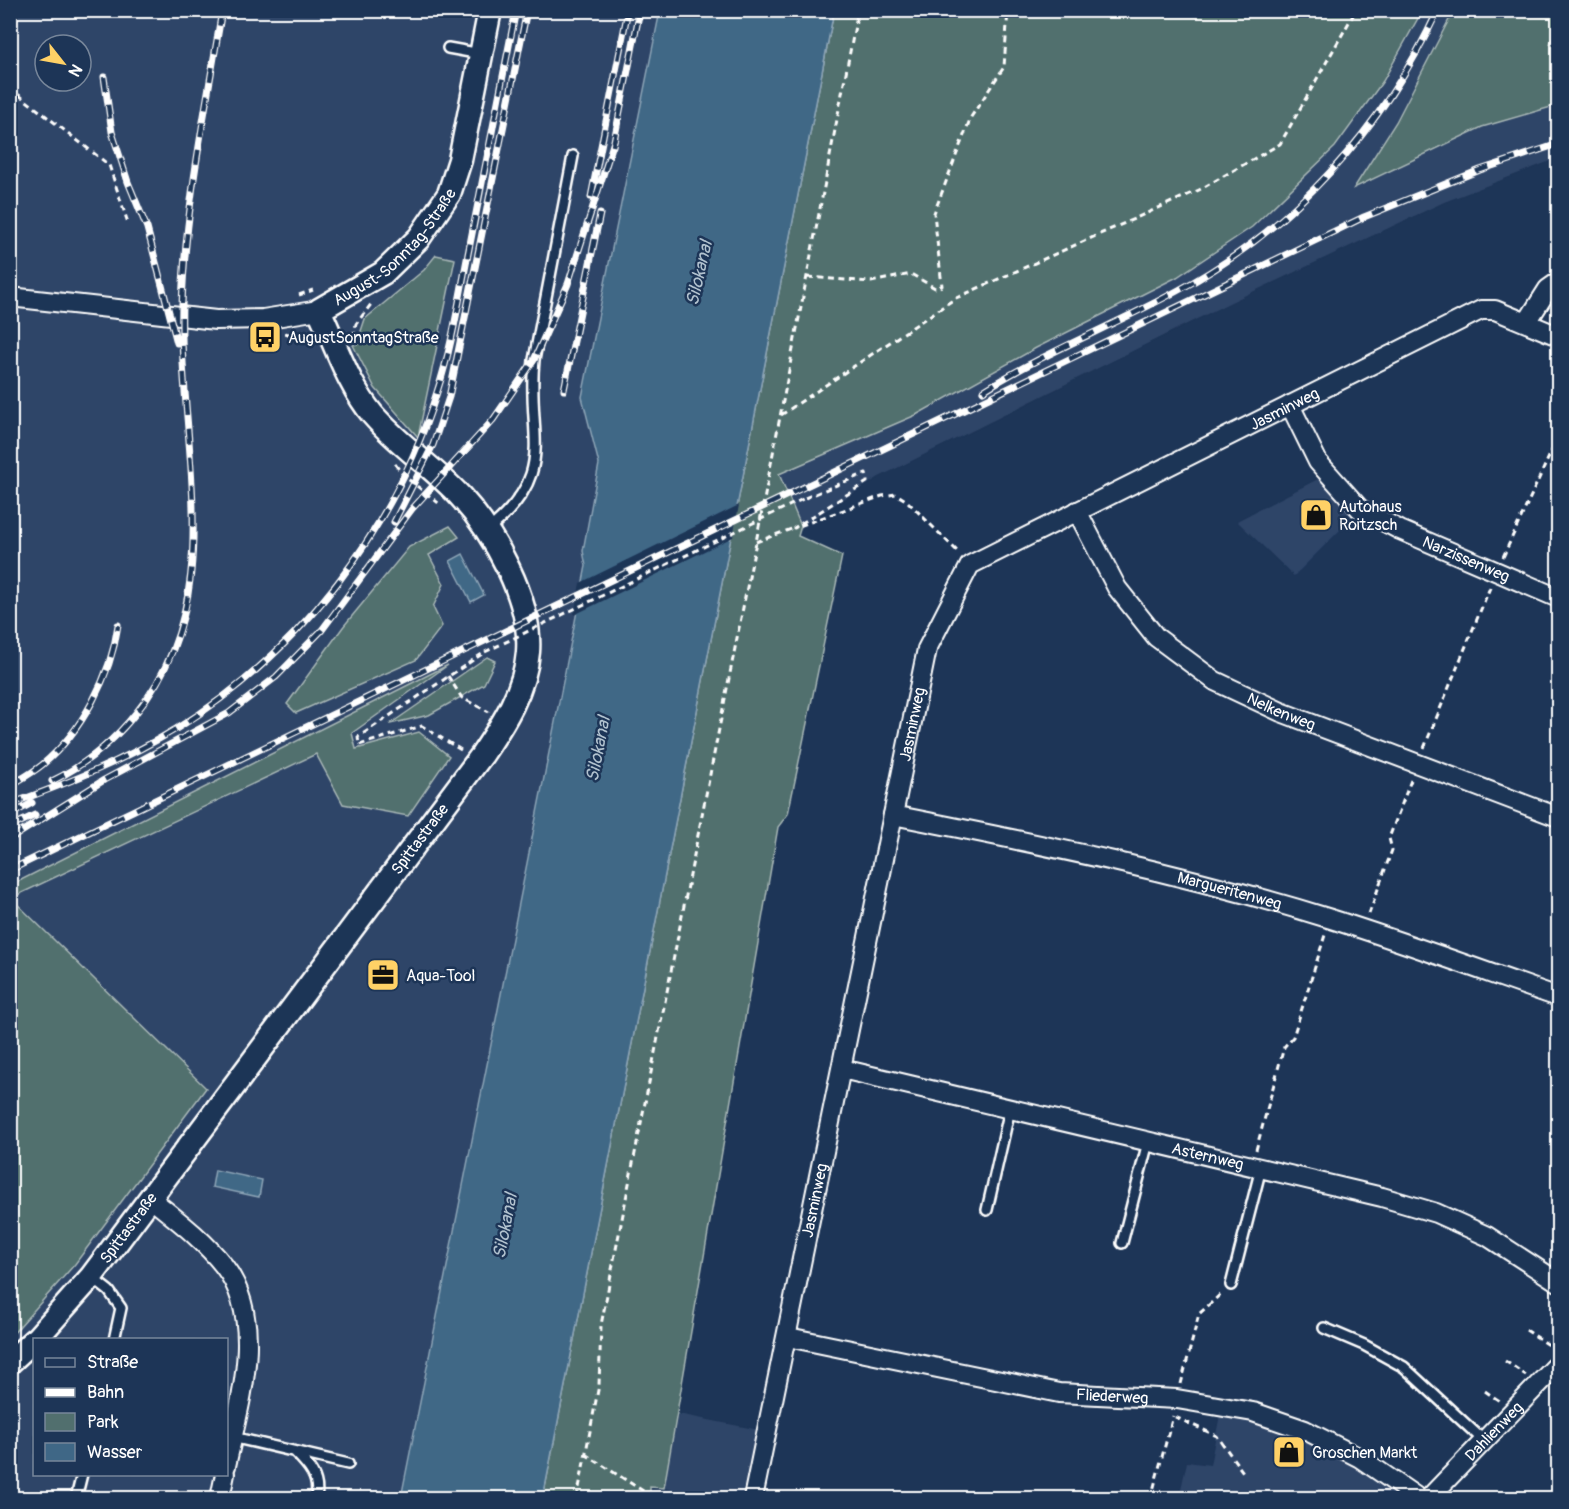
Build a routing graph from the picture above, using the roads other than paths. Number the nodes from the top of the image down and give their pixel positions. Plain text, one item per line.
1 (490, 10) edge
2 (448, 48) dead end
3 (482, 54) junction
4 (573, 156) dead end
5 (1558, 282) edge
6 (10, 297) edge
7 (318, 299) junction
8 (1527, 322) junction
9 (1558, 336) edge
10 (1290, 405) junction
11 (1077, 511) junction
12 (488, 530) junction
13 (1558, 598) edge
14 (893, 815) junction
15 (1558, 817) edge
16 (1558, 997) edge
17 (842, 1069) junction
18 (1010, 1109) junction
19 (1148, 1142) junction
20 (1256, 1167) junction
21 (150, 1198) junction
22 (987, 1210) dead end
23 (1122, 1243) dead end
24 (91, 1277) junction
25 (1558, 1282) edge
26 (1231, 1285) dead end
27 (1324, 1328) dead end
28 (788, 1337) junction
29 (37, 1338) edge
30 (114, 1338) edge
31 (33, 1342) edge
32 (10, 1362) edge
33 (1558, 1364) edge
34 (232, 1437) junction
35 (1484, 1441) junction
36 (295, 1452) junction
37 (228, 1456) edge
38 (348, 1464) dead end
39 (82, 1476) edge
40 (225, 1476) edge
41 (76, 1498) edge
42 (220, 1498) edge
43 (316, 1498) edge
44 (753, 1498) edge
45 (1418, 1498) edge
46 (1429, 1498) edge

1 - 3 street, August-Sonntag-Straße
2 - 3 lane
3 - 7 street, August-Sonntag-Straße
4 - 12 lane
5 - 8 street
6 - 7 street, August-Sonntag-Straße
7 - 12 street, Spittastraße
8 - 9 street, Jasminweg
8 - 10 street, Jasminweg
10 - 11 street, Jasminweg
10 - 13 street, Narzissenweg
11 - 14 street, Jasminweg
11 - 15 street, Nelkenweg
12 - 21 street, Spittastraße
14 - 16 street, Margueritenweg
14 - 17 street, Jasminweg
17 - 18 street, Asternweg
17 - 28 street, Jasminweg
18 - 19 street, Asternweg
18 - 22 lane
19 - 20 street, Asternweg
19 - 23 lane
20 - 25 street, Asternweg
20 - 26 lane
21 - 24 street, Spittastraße
21 - 34 street
24 - 29 street, Spittastraße
24 - 30 lane
27 - 35 lane
28 - 44 street, Jasminweg
28 - 45 street, Fliederweg
31 - 32 street, Spittastraße
33 - 35 street, Dahlienweg
34 - 36 lane
34 - 37 street
35 - 46 street, Dahlienweg
36 - 38 lane
36 - 43 lane
39 - 41 lane
40 - 42 street

